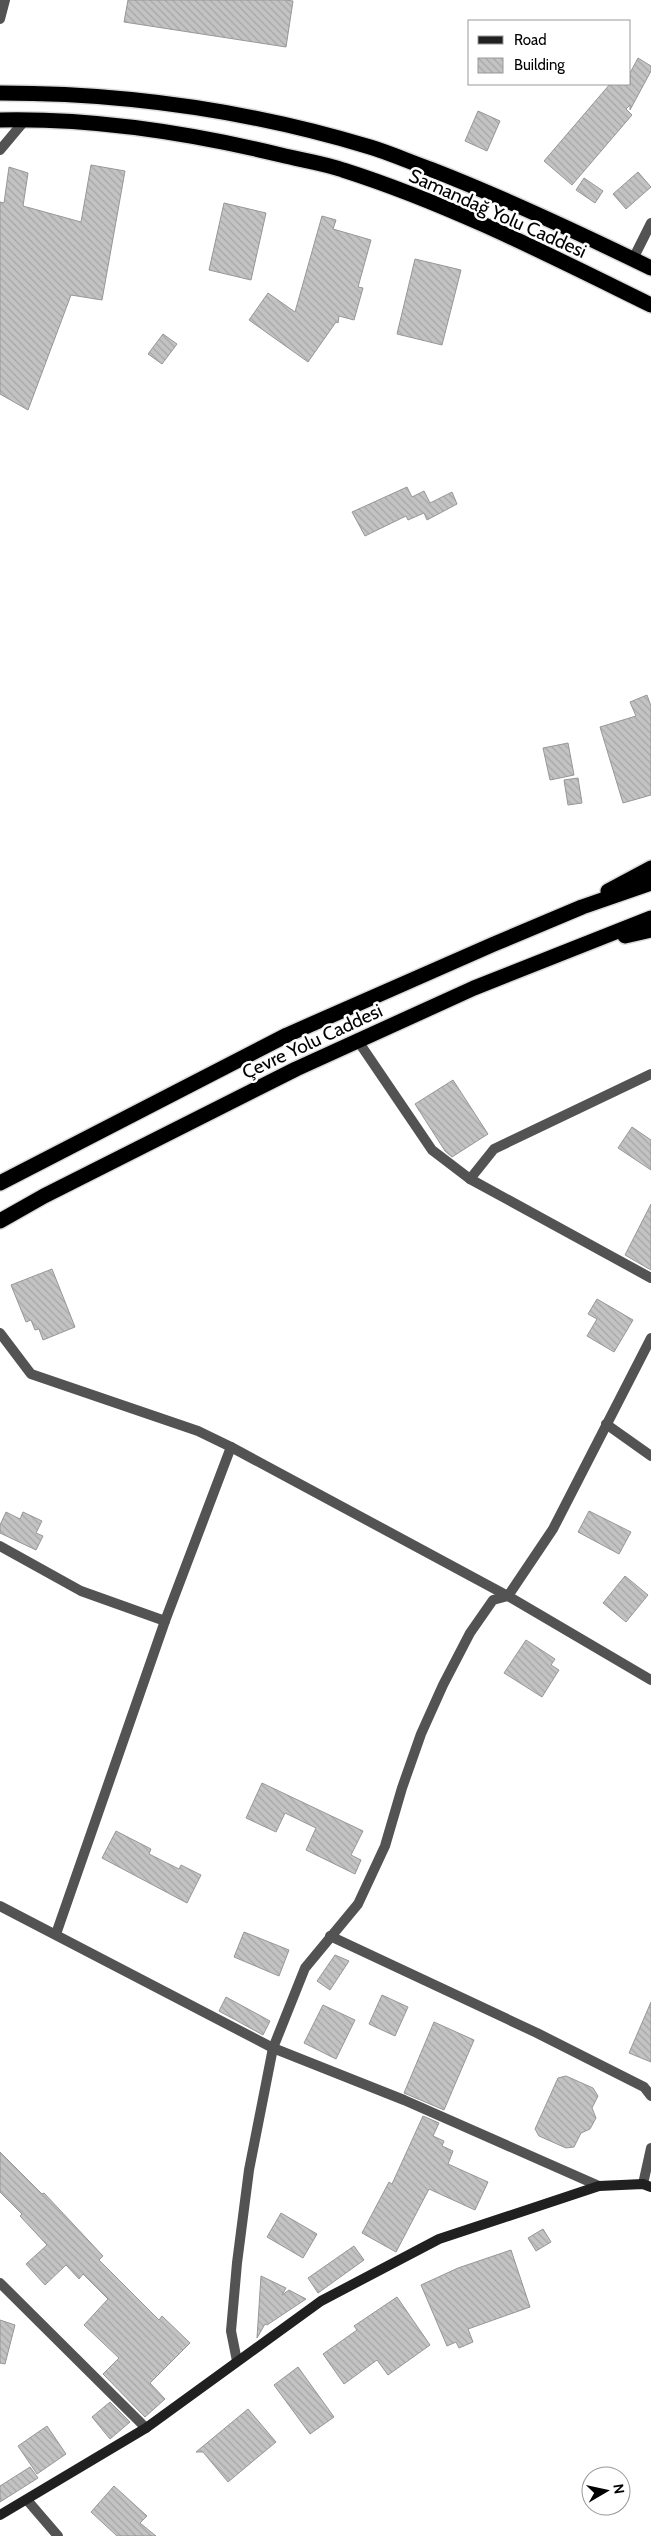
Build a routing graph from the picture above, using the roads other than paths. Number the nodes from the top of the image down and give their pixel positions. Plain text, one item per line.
1 (5, 0) edge
2 (0, 19) edge
3 (0, 93) edge
4 (26, 119) junction
5 (0, 120) edge
6 (0, 150) edge
7 (651, 223) edge
8 (633, 259) junction
9 (651, 268) edge
10 (651, 305) edge
11 (651, 868) edge
12 (651, 883) edge
13 (582, 907) junction
14 (651, 918) edge
15 (651, 930) edge
16 (594, 941) junction
17 (358, 1041) junction
18 (651, 1074) edge
19 (470, 1179) junction
20 (0, 1182) edge
21 (0, 1221) edge
22 (651, 1278) edge
23 (0, 1333) edge
24 (651, 1338) edge
25 (606, 1424) junction
26 (231, 1447) junction
27 (651, 1456) edge
28 (0, 1546) edge
29 (508, 1596) junction
30 (165, 1621) junction
31 (651, 1680) edge
32 (0, 1906) edge
33 (56, 1934) junction
34 (330, 1936) junction
35 (273, 2048) junction
36 (651, 2096) edge
37 (651, 2148) edge
38 (599, 2186) junction
39 (647, 2186) edge
40 (0, 2283) edge
41 (237, 2360) junction
42 (146, 2428) junction
43 (27, 2500) junction
44 (0, 2514) edge
45 (58, 2536) edge

1 - 2 street
3 - 8 highway, Samandağ Yolu Caddesi
4 - 5 highway, Samandağ Yolu Caddesi
4 - 6 street
4 - 10 highway, Samandağ Yolu Caddesi
7 - 8 street
8 - 9 highway, Samandağ Yolu Caddesi
11 - 13 highway
12 - 13 highway, Çevre Yolu Caddesi
13 - 20 highway, Çevre Yolu Caddesi
14 - 16 highway, Çevre Yolu Caddesi
15 - 16 highway
16 - 17 highway, Çevre Yolu Caddesi
17 - 19 street
17 - 21 highway, Çevre Yolu Caddesi
18 - 19 street
19 - 22 street
23 - 26 street
24 - 25 street
25 - 27 street
25 - 29 street
26 - 29 street
26 - 30 street
28 - 30 street
29 - 31 street
29 - 34 street
30 - 33 street
32 - 33 street
33 - 35 street
34 - 35 street
34 - 36 street
35 - 38 street
35 - 41 street
37 - 39 street
38 - 39 street
38 - 41 street
40 - 42 street
41 - 42 street
42 - 43 street
43 - 44 street
43 - 45 street

